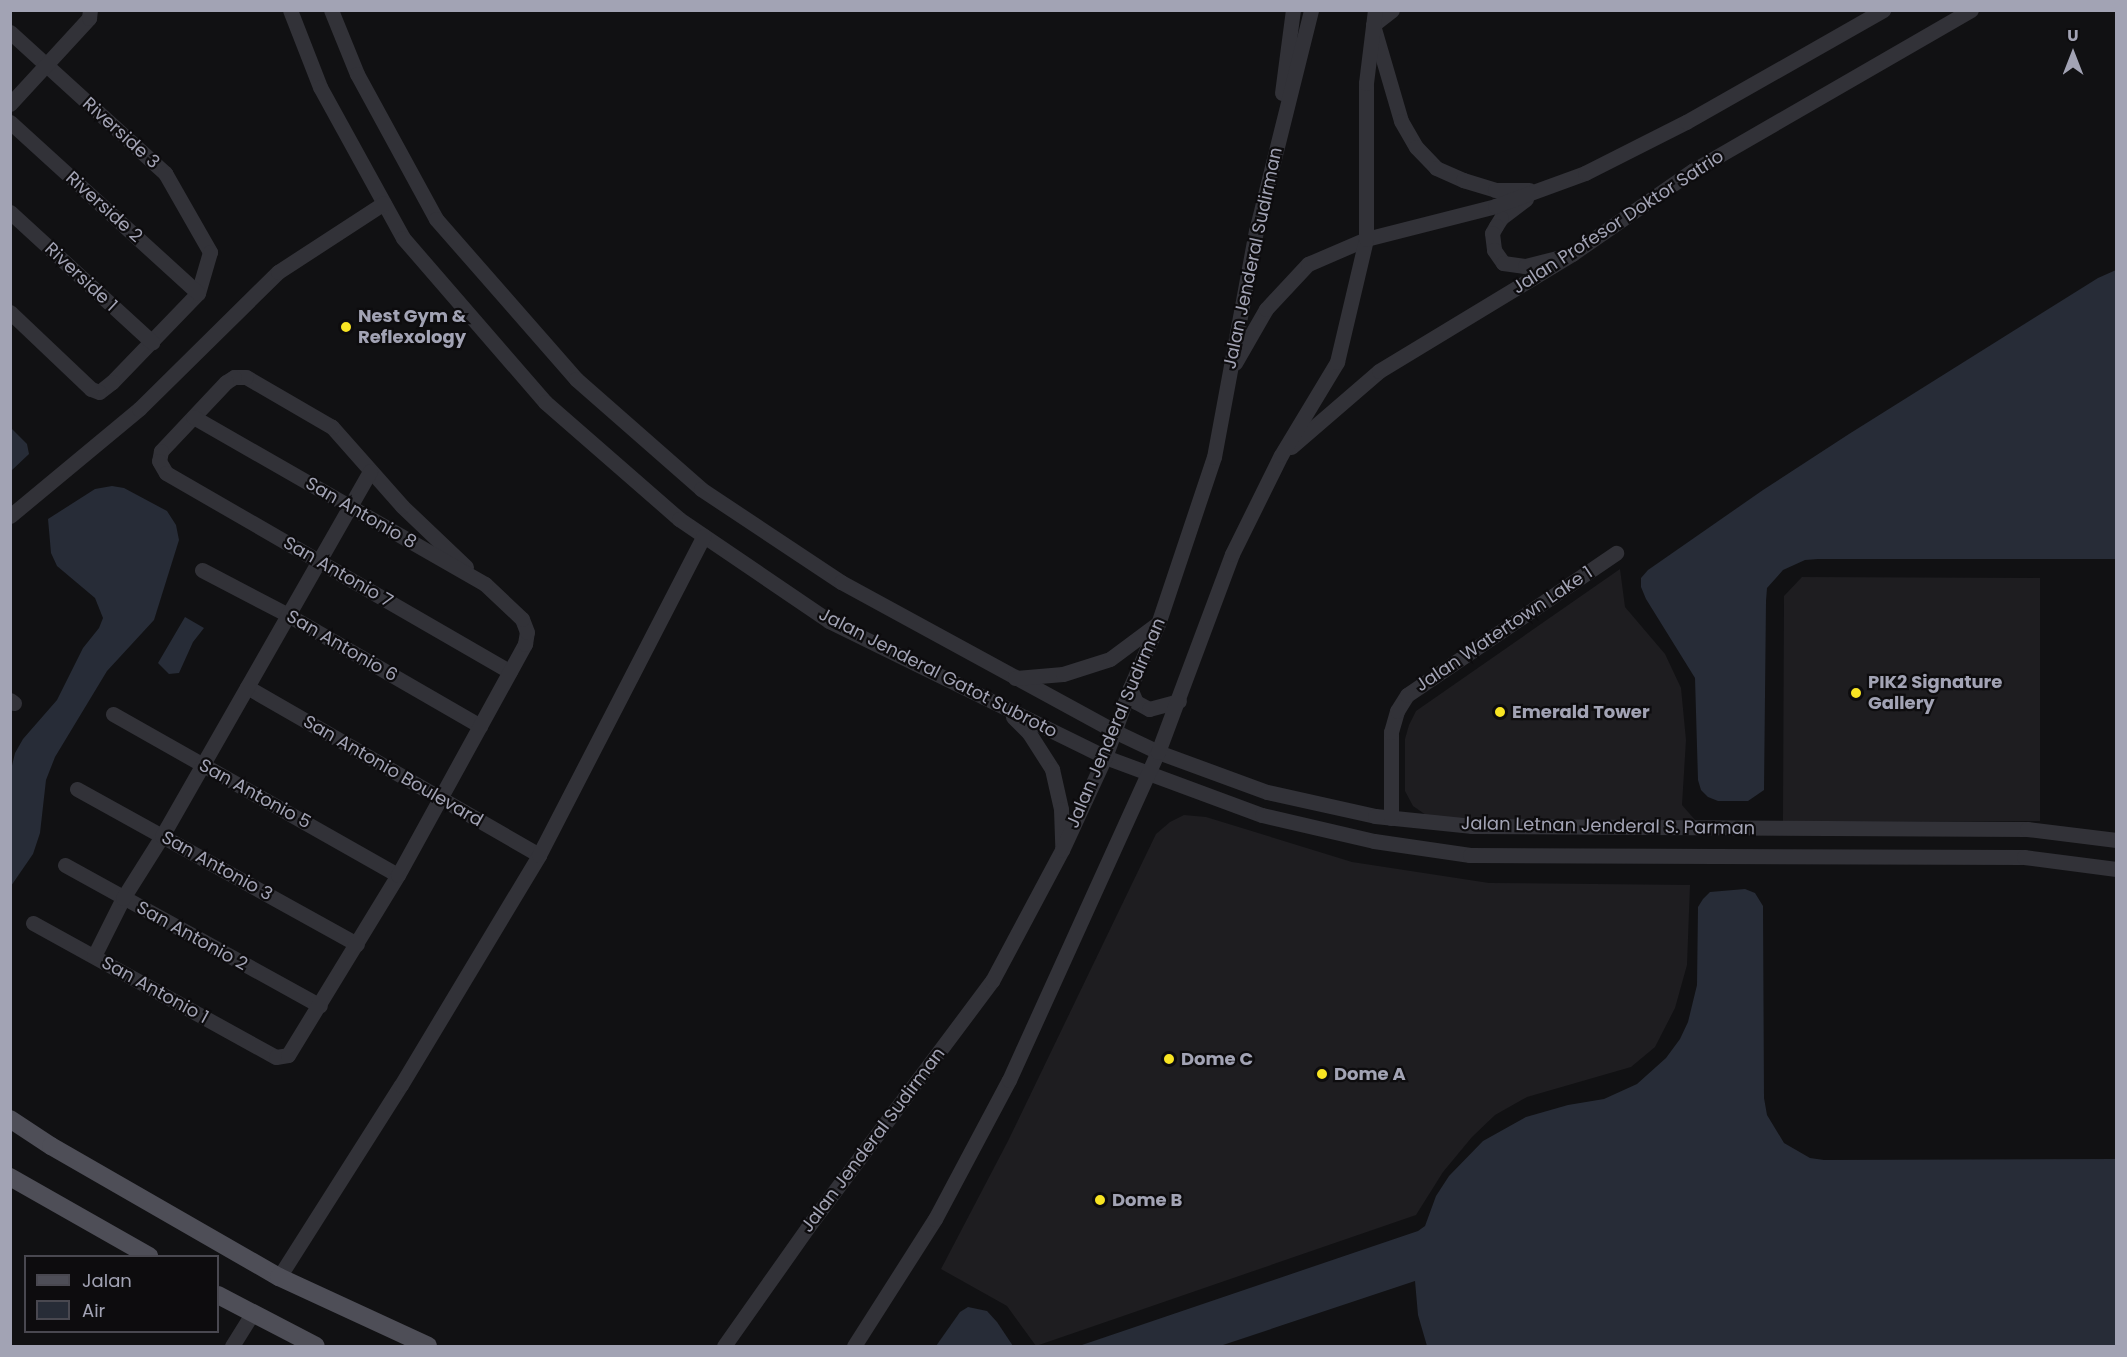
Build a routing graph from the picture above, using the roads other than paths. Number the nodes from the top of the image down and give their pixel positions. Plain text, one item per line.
1 (90, 10) edge
2 (290, 10) edge
3 (330, 10) edge
4 (1293, 10) edge
5 (1311, 10) edge
6 (1392, 10) edge
7 (1883, 10) edge
8 (1971, 10) edge
9 (1374, 18) edge
10 (10, 32) edge
11 (46, 65) junction
12 (10, 104) edge
13 (10, 122) edge
14 (1270, 176) junction
15 (1538, 190) junction
16 (384, 203) junction
17 (10, 212) edge
18 (1366, 238) junction
19 (1572, 254) junction
20 (198, 293) junction
21 (10, 312) edge
22 (152, 342) junction
23 (1228, 374) junction
24 (193, 417) junction
25 (1281, 455) junction
26 (370, 471) junction
27 (350, 507) junction
28 (10, 516) edge
29 (704, 536) junction
30 (1616, 553) dead end
31 (319, 561) junction
32 (202, 570) dead end
33 (485, 584) junction
34 (288, 615) junction
35 (1158, 624) junction
36 (510, 672) junction
37 (1015, 678) junction
38 (247, 687) junction
39 (1130, 688) junction
40 (1179, 701) junction
41 (1003, 708) junction
42 (113, 714) dead end
43 (480, 726) junction
44 (1114, 731) junction
45 (1158, 752) junction
46 (1105, 757) junction
47 (201, 764) junction
48 (1147, 774) junction
49 (77, 789) dead end
50 (440, 799) junction
51 (1391, 818) junction
52 (162, 836) junction
53 (2116, 840) edge
54 (1062, 850) junction
55 (539, 855) junction
56 (65, 865) dead end
57 (2116, 869) edge
58 (398, 875) junction
59 (123, 898) junction
60 (33, 923) dead end
61 (357, 944) junction
62 (94, 956) junction
63 (320, 1006) junction
64 (10, 1119) edge
65 (10, 1177) edge
66 (146, 1255) edge
67 (279, 1277) junction
68 (219, 1296) edge
69 (252, 1314) junction
70 (725, 1345) edge
71 (232, 1347) edge
72 (316, 1347) edge
73 (428, 1347) edge
74 (854, 1347) edge

1 - 11 street
2 - 16 street, Jalan Jenderal Gatot Subroto
3 - 37 street, Jalan Jenderal Gatot Subroto
4 - 14 street
5 - 14 street, Jalan Jenderal Sudirman
6 - 9 street
7 - 15 street
8 - 19 street, Jalan Profesor Doktor Satrio
9 - 15 street
9 - 18 street
10 - 11 street, Riverside 3
11 - 12 street
11 - 20 street, Riverside 3
13 - 20 street, Riverside 2
14 - 23 street, Jalan Jenderal Sudirman
15 - 18 street
15 - 19 street
16 - 28 street
16 - 29 street, Jalan Jenderal Gatot Subroto
17 - 22 street, Riverside 1
18 - 23 street
18 - 25 street
19 - 25 street, Jalan Profesor Doktor Satrio
20 - 22 street
21 - 22 street
23 - 35 street, Jalan Jenderal Sudirman
24 - 26 street
24 - 27 street, San Antonio 8
24 - 31 street, San Antonio 7
25 - 40 street
26 - 27 street
26 - 33 street
27 - 31 street
27 - 33 street, San Antonio 8
29 - 41 street, Jalan Jenderal Gatot Subroto
29 - 55 street
30 - 51 street, Jalan Watertown Lake 1
31 - 34 street
31 - 36 street, San Antonio 7
32 - 34 street, San Antonio 6
33 - 36 street, San Antonio 8
34 - 38 street
34 - 43 street, San Antonio 6
35 - 37 street
35 - 39 street, Jalan Jenderal Sudirman
36 - 43 street
37 - 44 street, Jalan Jenderal Gatot Subroto
38 - 47 street
38 - 50 street, San Antonio Boulevard
39 - 40 street
39 - 44 street, Jalan Jenderal Sudirman
40 - 45 street
41 - 46 street, Jalan Jenderal Gatot Subroto
41 - 54 street
42 - 47 street, San Antonio 5
43 - 50 street
44 - 45 street, Jalan Letnan Jenderal S. Parman
44 - 46 street, Jalan Jenderal Sudirman
45 - 48 street
45 - 51 street, Jalan Letnan Jenderal S. Parman
46 - 48 street, Jalan Jenderal Gatot Subroto
46 - 54 street, Jalan Jenderal Sudirman
47 - 52 street
47 - 58 street, San Antonio 5
48 - 57 street, Jalan Letnan Jenderal S. Parman
48 - 74 street
49 - 52 street, San Antonio 3
50 - 55 street, San Antonio Boulevard
50 - 58 street
51 - 53 street, Jalan Letnan Jenderal S. Parman
52 - 59 street
52 - 61 street, San Antonio 3
54 - 70 street, Jalan Jenderal Sudirman
55 - 67 street
56 - 59 street, San Antonio 2
58 - 61 street
59 - 62 street
59 - 63 street, San Antonio 2
60 - 62 street, San Antonio 1
61 - 63 street
62 - 63 street, San Antonio 1
64 - 67 main road
65 - 66 main road
67 - 73 main road
68 - 69 main road
69 - 71 street
69 - 72 main road

